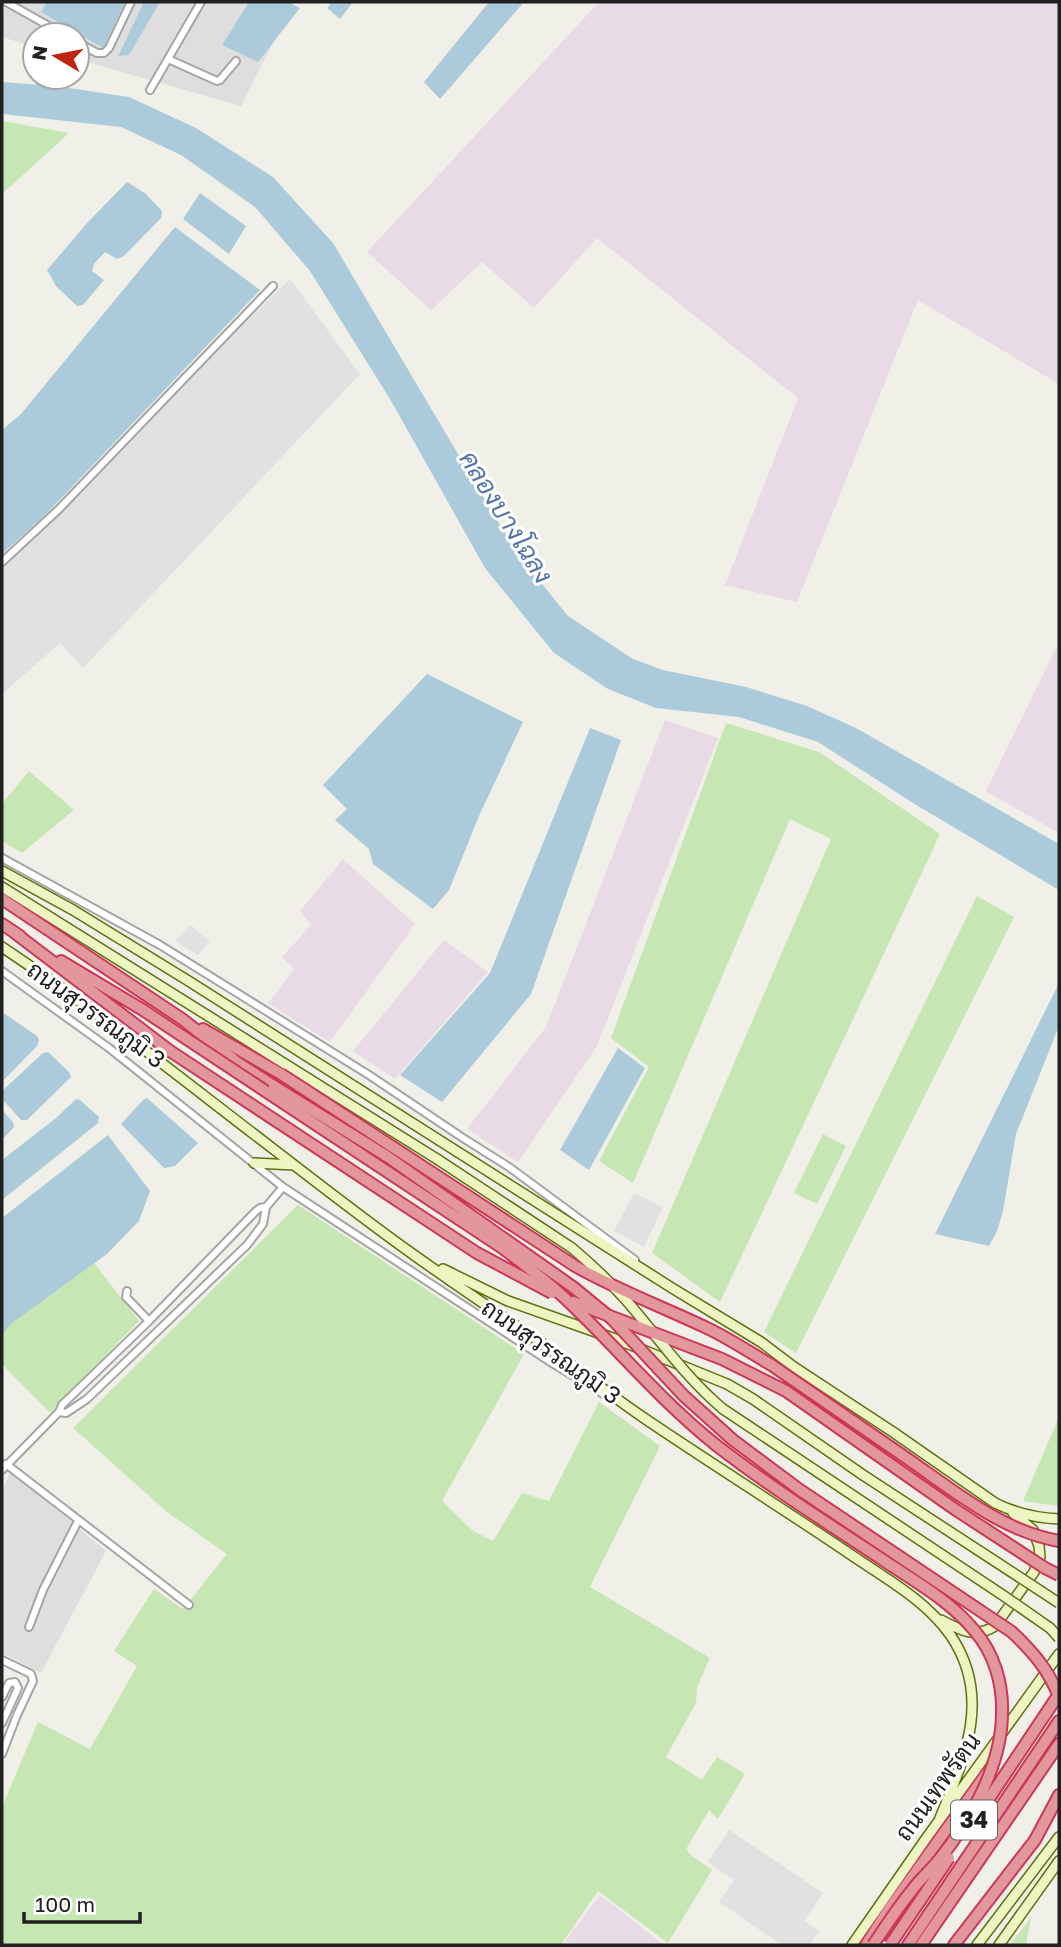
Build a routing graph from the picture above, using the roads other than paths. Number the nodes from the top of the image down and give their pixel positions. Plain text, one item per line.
1 (6, 2) edge
2 (131, 2) edge
3 (201, 2) edge
4 (40, 21) edge
5 (91, 50) edge
6 (168, 59) junction
7 (236, 61) dead end
8 (150, 90) dead end
9 (273, 286) dead end
10 (2, 562) edge
11 (2, 858) edge
12 (2, 871) edge
13 (2, 887) edge
14 (2, 899) edge
15 (2, 924) edge
16 (15, 933) junction
17 (2, 947) edge
18 (2, 971) edge
19 (182, 1018) junction
20 (254, 1163) junction
21 (294, 1165) junction
22 (283, 1186) junction
23 (266, 1208) junction
24 (411, 1253) junction
25 (672, 1288) junction
26 (127, 1291) dead end
27 (149, 1321) junction
28 (59, 1412) junction
29 (642, 1417) junction
30 (4, 1467) edge
31 (1009, 1510) junction
32 (1059, 1519) edge
33 (78, 1521) junction
34 (1059, 1541) edge
35 (1059, 1575) edge
36 (1059, 1603) edge
37 (189, 1605) dead end
38 (936, 1617) junction
39 (29, 1627) dead end
40 (1059, 1637) edge
41 (1059, 1654) edge
42 (2, 1660) edge
43 (1059, 1695) edge
44 (2, 1697) edge
45 (1059, 1721) edge
46 (2, 1723) edge
47 (1059, 1744) edge
48 (2, 1754) edge
49 (995, 1759) junction
50 (1059, 1795) edge
51 (940, 1818) junction
52 (1059, 1838) edge
53 (1059, 1861) edge
54 (852, 1945) edge
55 (866, 1945) edge
56 (873, 1945) edge
57 (889, 1945) edge
58 (908, 1945) edge
59 (921, 1945) edge
60 (954, 1945) edge
61 (977, 1945) edge
62 (999, 1945) edge

1 - 4 street
2 - 5 street
3 - 6 street
6 - 7 street
6 - 8 street
9 - 10 street
11 - 25 street
12 - 25 main road
13 - 40 main road, bridge
14 - 19 highway
15 - 16 highway
16 - 35 highway, bridge
16 - 49 highway, bridge
17 - 21 main road, ถนนสุวรรณภูมิ 3
18 - 20 street
19 - 34 highway, bridge
19 - 43 highway, bridge
20 - 21 main road
20 - 22 street
21 - 24 main road, ถนนสุวรรณภูมิ 3
22 - 23 street
22 - 29 street
23 - 27 street
23 - 28 street
24 - 29 main road, ถนนสุวรรณภูมิ 3
24 - 36 main road, bridge
25 - 31 main road
26 - 27 street
27 - 28 street
28 - 30 street
29 - 38 main road, ถนนสุวรรณภูมิ 3
30 - 33 street
31 - 32 main road
31 - 38 main road
33 - 37 street
33 - 39 street
38 - 51 main road, ถนนสุวรรณภูมิ 3
41 - 51 main road, ถนนเทพรัตน / 34
42 - 48 street
43 - 57 highway, bridge
44 - 46 street
45 - 58 highway
47 - 59 highway, 34
49 - 55 highway, bridge
49 - 56 highway, bridge
50 - 60 highway
51 - 54 main road, ถนนเทพรัตน / 34
52 - 61 main road
53 - 62 main road

